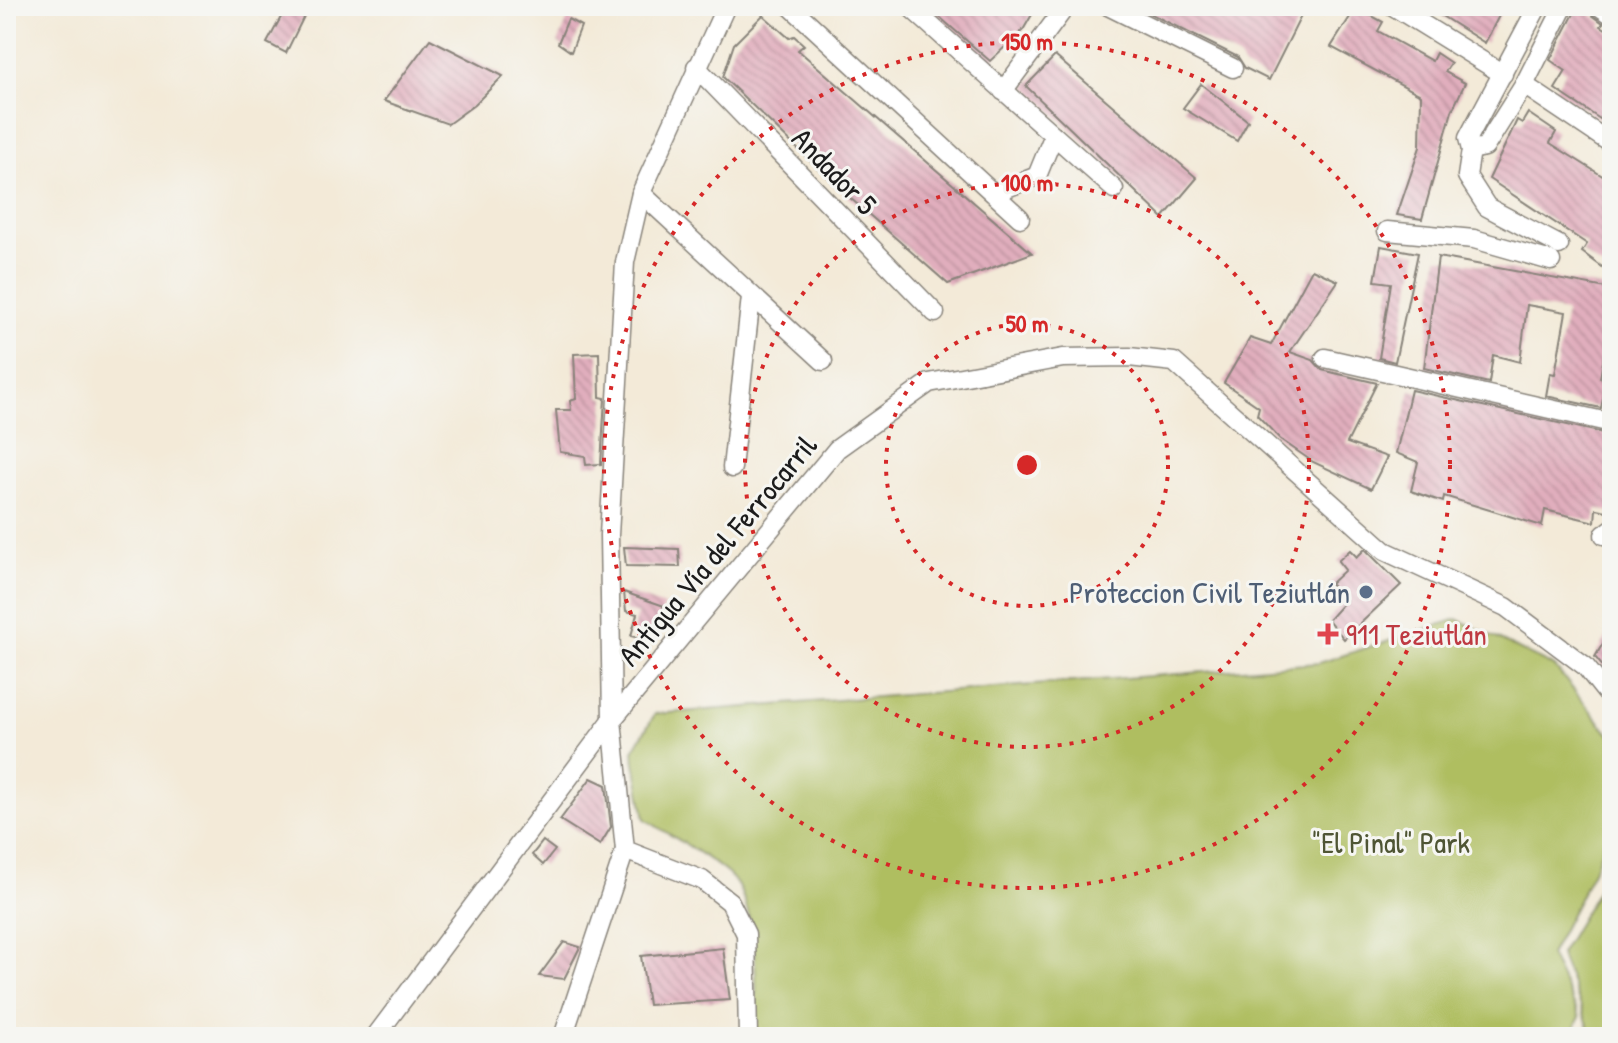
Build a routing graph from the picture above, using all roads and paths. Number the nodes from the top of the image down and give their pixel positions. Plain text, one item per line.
1 (726, 6) edge
2 (790, 6) edge
3 (909, 6) edge
4 (1066, 6) edge
5 (1108, 6) edge
6 (1393, 6) edge
7 (1538, 6) edge
8 (1564, 6) edge
9 (1599, 6) edge
10 (1612, 15) edge
11 (696, 67) junction
12 (1233, 68) dead end
13 (1503, 74) junction
14 (1524, 85) junction
15 (1003, 91) junction
16 (1053, 137) junction
17 (1612, 144) edge
18 (1471, 150) junction
19 (1114, 189) dead end
20 (641, 193) junction
21 (994, 193) junction
22 (1487, 207) junction
23 (1020, 218) dead end
24 (1387, 231) dead end
25 (1474, 239) junction
26 (751, 297) junction
27 (935, 313) dead end
28 (1325, 358) dead end
29 (823, 361) dead end
30 (1612, 423) edge
31 (732, 468) dead end
32 (1612, 700) edge
33 (612, 720) junction
34 (625, 850) junction
35 (375, 1037) edge
36 (563, 1037) edge
37 (748, 1037) edge

1 - 11 street
2 - 21 street
3 - 15 street
4 - 15 street
5 - 12 street
6 - 13 street
7 - 13 street
8 - 14 street
9 - 10 street
11 - 20 street
11 - 27 street, Andador 5
13 - 18 street
14 - 17 street
14 - 18 street
15 - 16 street
16 - 19 street
16 - 21 street
18 - 22 street
20 - 26 street
20 - 33 street
21 - 23 street
22 - 25 street
22 - 25 street
24 - 25 street
26 - 29 street
26 - 31 street
28 - 30 street
32 - 33 street, Antigua Vía del Ferrocarril
33 - 34 street
33 - 35 street, Antigua Vía del Ferrocarril
34 - 36 street
34 - 37 street

